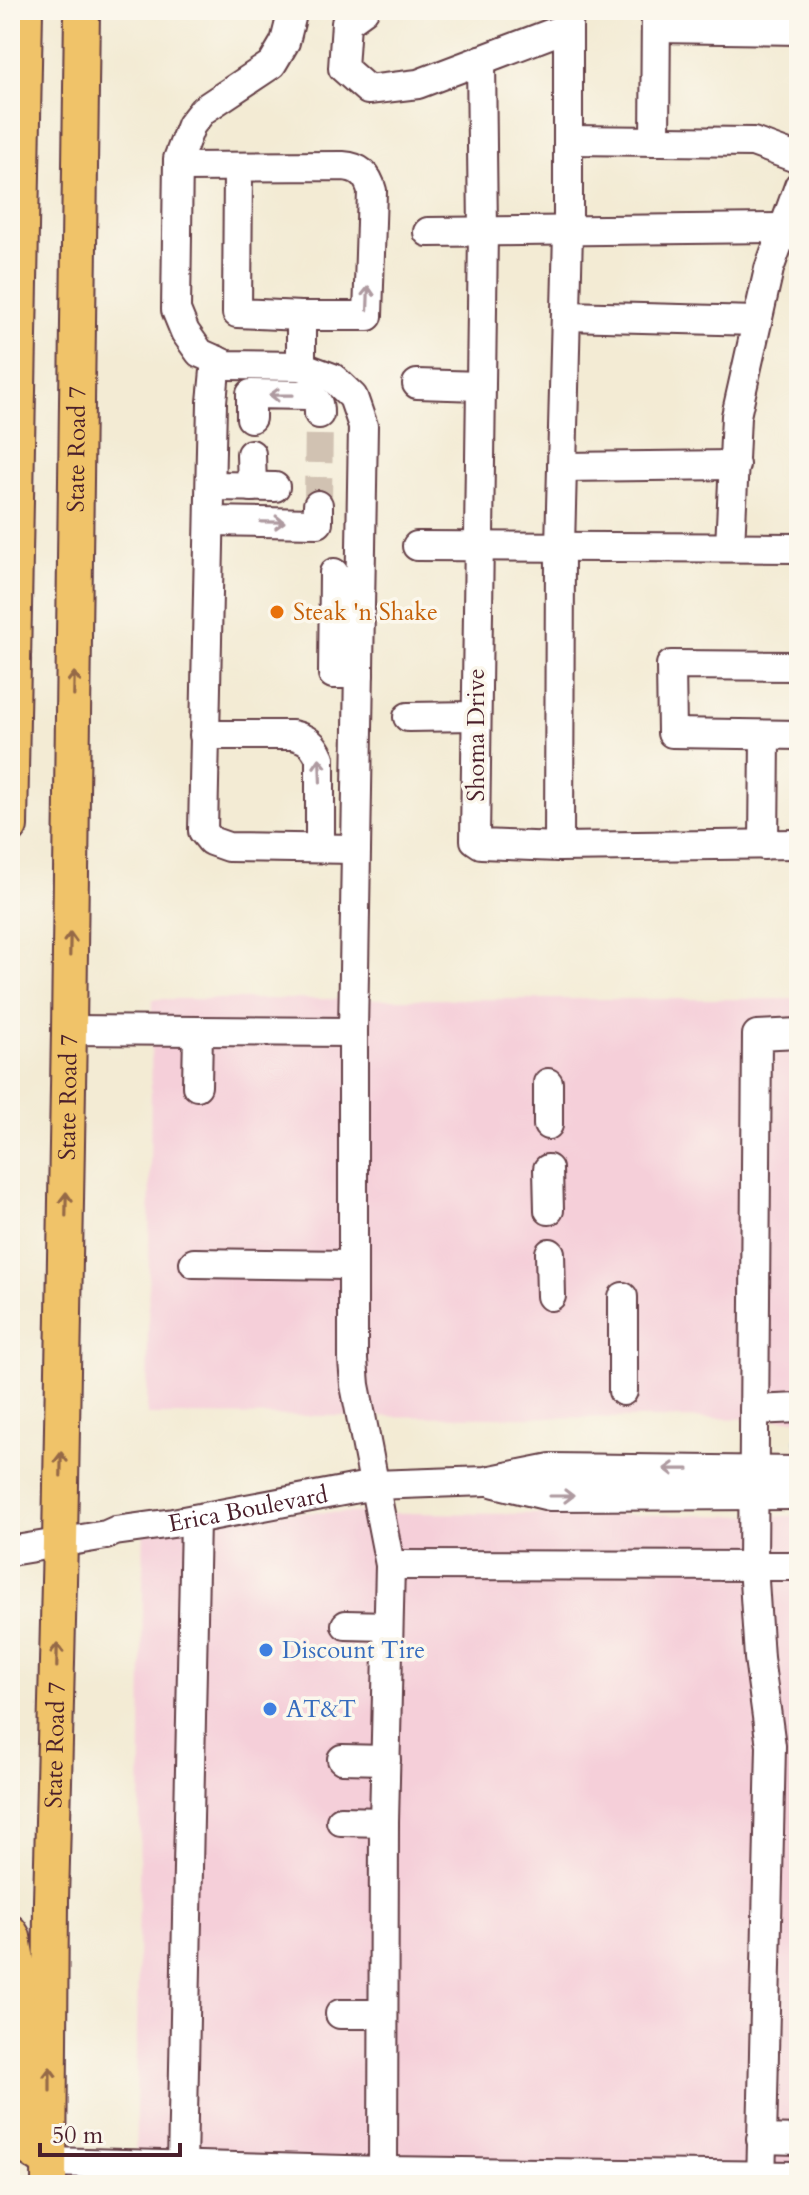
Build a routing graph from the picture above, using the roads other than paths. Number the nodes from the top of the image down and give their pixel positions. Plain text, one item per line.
1 (25, 10) edge
2 (82, 10) edge
3 (293, 10) edge
4 (364, 10) edge
5 (569, 18) edge
6 (656, 19) edge
7 (799, 30) edge
8 (481, 60) junction
9 (569, 140) junction
10 (655, 141) junction
11 (799, 159) edge
12 (178, 167) junction
13 (238, 167) junction
14 (799, 186) edge
15 (792, 231) edge
16 (428, 232) dead end
17 (483, 232) junction
18 (568, 232) junction
19 (301, 316) junction
20 (566, 316) junction
21 (757, 321) junction
22 (216, 360) junction
23 (301, 366) junction
24 (417, 384) dead end
25 (480, 386) junction
26 (319, 414) dead end
27 (251, 418) dead end
28 (251, 454) dead end
29 (735, 465) junction
30 (562, 467) junction
31 (211, 486) junction
32 (318, 505) dead end
33 (210, 521) junction
34 (478, 545) junction
35 (417, 546) dead end
36 (560, 546) junction
37 (730, 547) junction
38 (799, 548) edge
39 (334, 573) dead end
40 (799, 666) edge
41 (346, 674) junction
42 (476, 716) junction
43 (408, 717) dead end
44 (204, 735) junction
45 (765, 735) junction
46 (799, 735) edge
47 (10, 826) edge
48 (799, 844) edge
49 (764, 845) junction
50 (559, 847) junction
51 (320, 848) junction
52 (356, 849) junction
53 (69, 1030) junction
54 (198, 1031) junction
55 (353, 1032) junction
56 (799, 1033) edge
57 (548, 1083) dead end
58 (197, 1086) dead end
59 (548, 1125) dead end
60 (548, 1169) dead end
61 (549, 1210) dead end
62 (550, 1253) dead end
63 (194, 1263) dead end
64 (352, 1265) junction
65 (551, 1296) dead end
66 (623, 1297) dead end
67 (623, 1391) dead end
68 (799, 1408) edge
69 (754, 1410) junction
70 (799, 1471) edge
71 (754, 1482) junction
72 (374, 1485) junction
73 (799, 1495) edge
74 (195, 1519) junction
75 (60, 1542) junction
76 (10, 1551) edge
77 (390, 1565) junction
78 (753, 1565) junction
79 (799, 1566) edge
80 (346, 1625) dead end
81 (388, 1626) junction
82 (342, 1759) dead end
83 (386, 1760) junction
84 (341, 1821) dead end
85 (384, 1822) junction
86 (10, 1932) edge
87 (340, 2014) dead end
88 (383, 2014) junction
89 (761, 2139) junction
90 (799, 2140) edge
91 (182, 2167) junction
92 (383, 2171) junction
93 (49, 2174) edge
94 (799, 2176) edge
95 (303, 2177) edge
96 (500, 2179) edge
97 (760, 2180) edge

1 - 47 main road
53 -> 2 main road, State Road 7
3 - 12 street
4 - 8 street
5 - 8 street
5 - 9 street
6 - 7 street
6 - 10 street
8 - 17 street, Shoma Drive
9 - 10 street
9 - 18 street
10 - 11 street
12 - 13 street
12 - 22 street
13 - 19 street
19 -> 13 street
14 - 15 street
15 - 18 street
15 - 21 street
16 - 17 street
17 - 18 street
17 - 25 street, Shoma Drive
18 - 20 street
19 - 23 street
20 - 21 street
20 - 30 street
21 - 29 street
22 - 23 street
22 - 31 street
23 - 41 street
24 - 25 street
25 - 34 street, Shoma Drive
26 -> 27 street
28 - 31 street
29 - 30 street
29 - 37 street
30 - 36 street
31 - 33 street
33 -> 32 street
33 - 44 street
34 - 35 street
34 - 36 street
34 - 42 street, Shoma Drive
36 - 37 street
36 - 50 street
37 - 38 street
39 - 41 street
40 - 45 street
41 - 52 street
42 - 43 street
42 - 50 street, Shoma Drive
51 -> 44 street
44 - 51 street
45 - 46 street
45 - 49 street
48 - 49 street, Shoma Drive
49 - 50 street, Shoma Drive
51 - 52 street
52 - 55 street
53 - 54 street
75 -> 53 main road, State Road 7
54 - 55 street
54 - 58 street
55 - 64 street
56 - 69 street
57 - 59 street
60 - 61 street
62 - 65 street
63 - 64 street
64 - 72 street
66 - 67 street
68 - 69 street
69 - 71 street
70 - 71 street, Erica Boulevard
71 - 72 street, Erica Boulevard
71 - 73 street, Erica Boulevard
71 - 78 street
72 - 74 street, Erica Boulevard
72 - 77 street
74 - 75 street, Erica Boulevard
74 - 91 street
75 - 76 street, Erica Boulevard
93 -> 75 main road, State Road 7
77 - 78 street
77 - 81 street
78 - 79 street
78 - 89 street
80 - 81 street
81 - 83 street
82 - 83 street
83 - 85 street
84 - 85 street
85 - 88 street
86 - 93 main road
87 - 88 street
88 - 92 street
89 - 90 street
89 - 97 street
91 - 93 street
91 - 95 street
92 - 95 street
92 - 96 street
94 - 97 street
96 - 97 street

